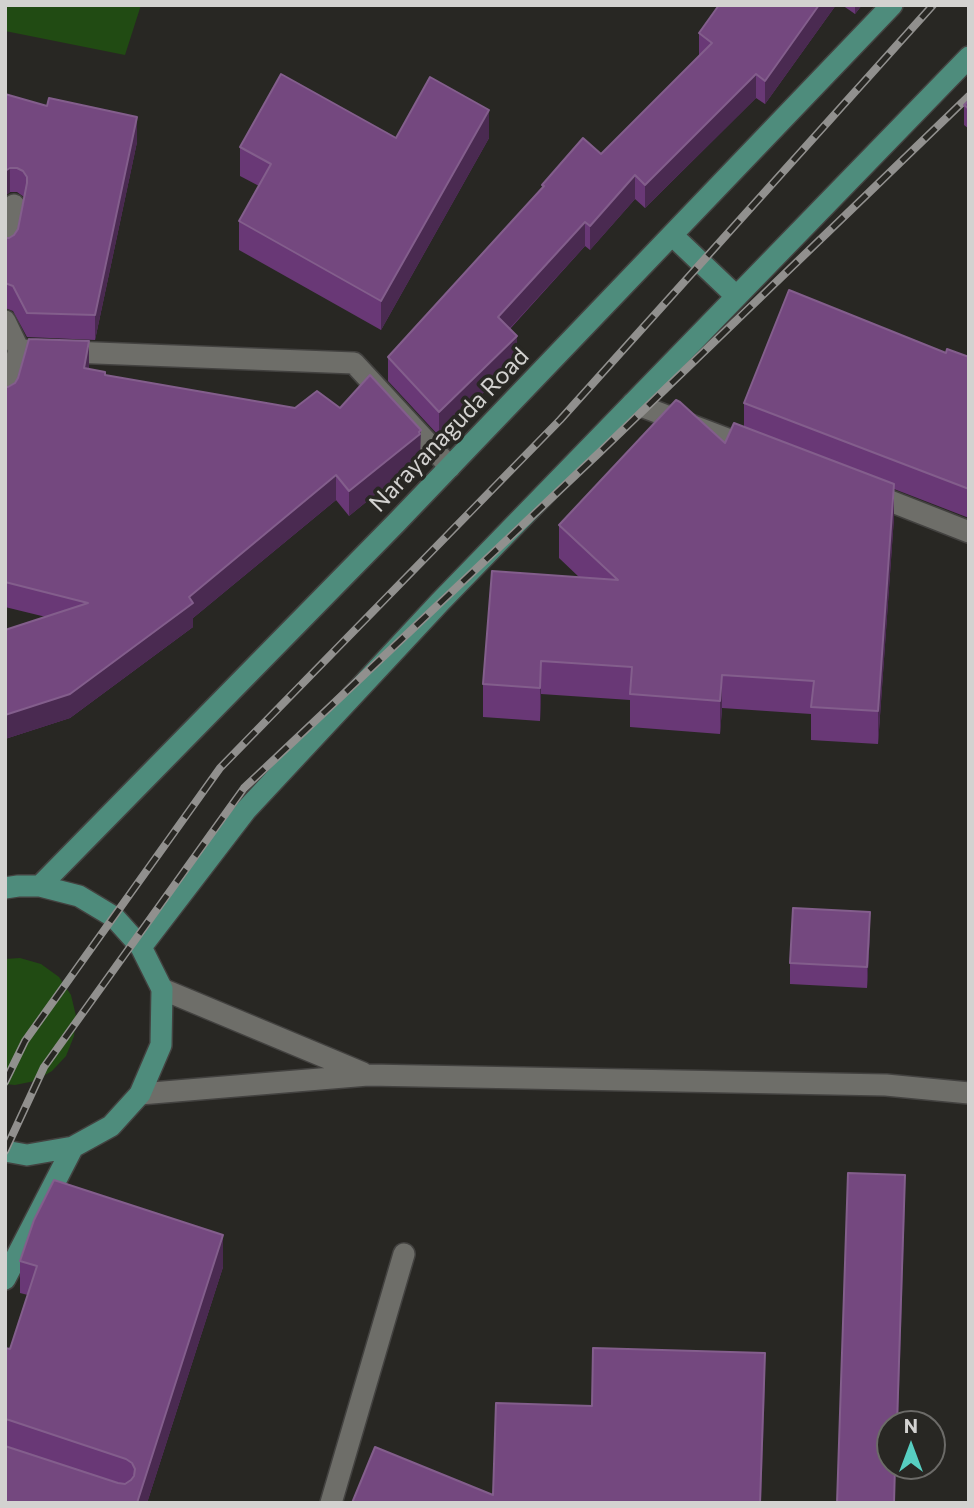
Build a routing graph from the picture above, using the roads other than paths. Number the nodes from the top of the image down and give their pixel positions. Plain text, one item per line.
1 (892, 5) edge
2 (969, 57) edge
3 (14, 205) dead end
4 (671, 235) junction
5 (5, 250) edge
6 (736, 296) junction
7 (5, 321) edge
8 (19, 350) junction
9 (5, 399) edge
10 (632, 403) junction
11 (775, 457) edge
12 (450, 467) junction
13 (852, 487) edge
14 (969, 532) edge
15 (40, 886) junction
16 (5, 888) edge
17 (141, 947) junction
18 (162, 989) junction
19 (368, 1075) junction
20 (969, 1093) edge
21 (140, 1094) junction
22 (73, 1147) junction
23 (5, 1151) edge
24 (404, 1254) dead end
25 (5, 1279) edge
26 (331, 1503) edge

1 - 4 main road, Narayanaguda Road
2 - 6 main road
3 - 5 street
4 - 6 main road
4 - 12 main road, Narayanaguda Road
6 - 10 main road
7 - 8 street
8 - 9 street
8 - 12 street
10 - 11 street
10 - 17 main road
12 - 15 main road, Narayanaguda Road
13 - 14 street
15 - 16 main road
15 - 17 main road
17 - 18 main road
18 - 19 street
18 - 21 main road
19 - 20 street
19 - 21 street
21 - 22 main road
22 - 23 main road
22 - 25 main road
24 - 26 street

